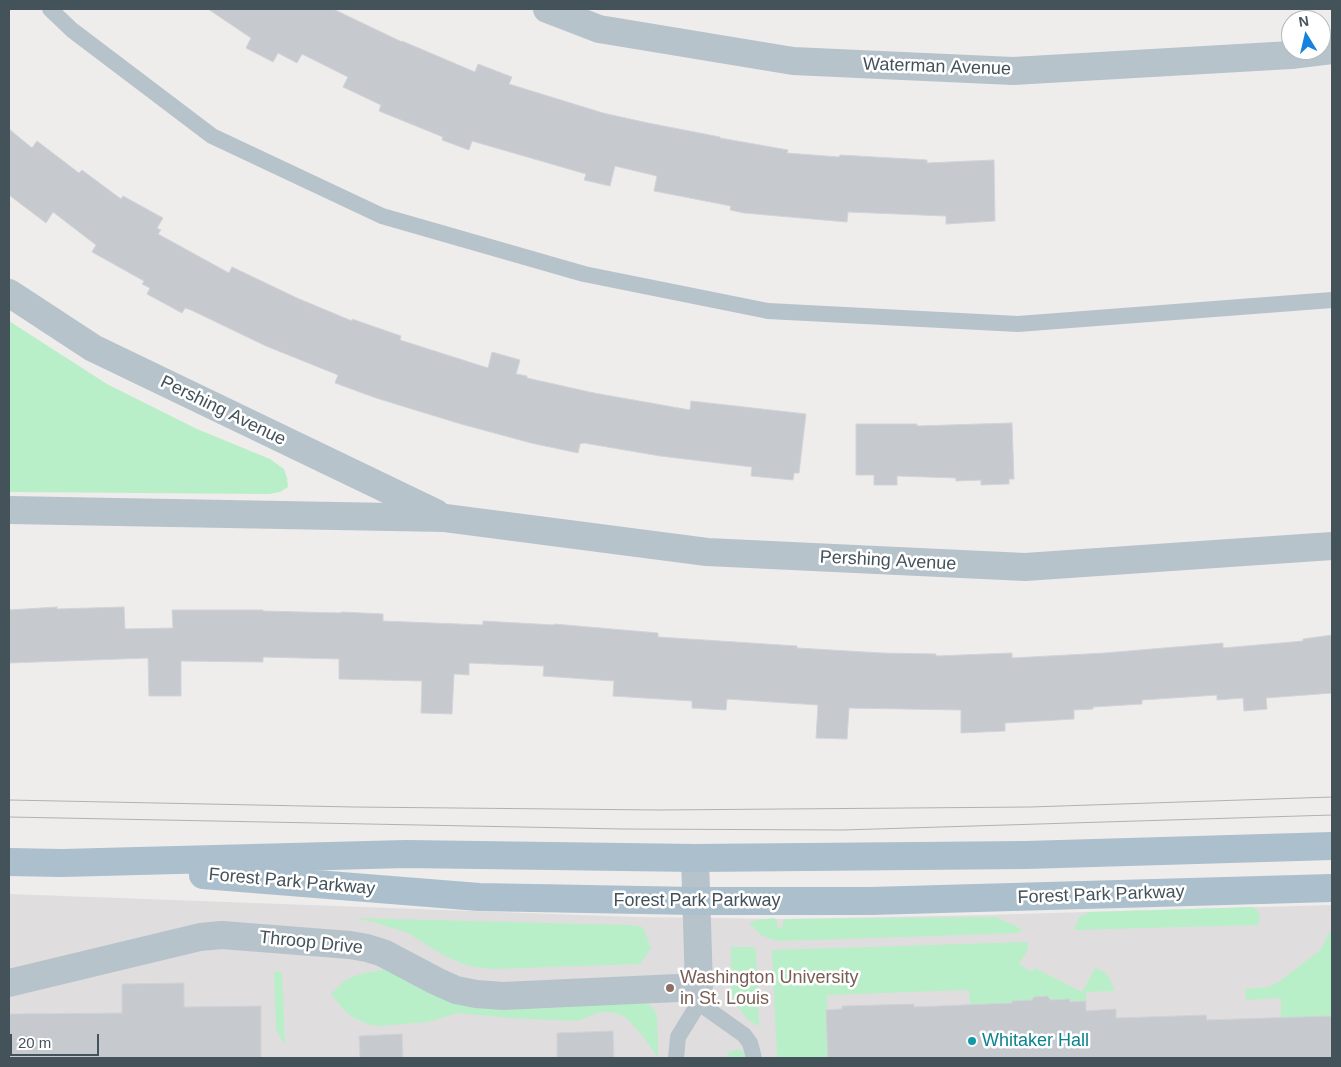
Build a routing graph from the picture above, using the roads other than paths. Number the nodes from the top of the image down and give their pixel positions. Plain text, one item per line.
1 (50, 9) edge
2 (547, 9) edge
3 (1332, 50) edge
4 (9, 293) edge
5 (1332, 300) edge
6 (9, 510) edge
7 (445, 518) junction
8 (1332, 546) edge
9 (1332, 846) edge
10 (695, 858) junction
11 (9, 862) edge
12 (62, 863) junction
13 (1332, 888) edge
14 (695, 902) junction
15 (9, 982) edge
16 (699, 995) junction
17 (676, 1058) edge
18 (754, 1058) edge

1 - 5 lane
2 - 3 street, Waterman Avenue
4 - 7 street, Pershing Avenue
6 - 7 street, Pershing Avenue
7 - 8 street, Pershing Avenue
9 - 10 main road, Forest Park Parkway
10 - 12 main road, Forest Park Parkway
10 - 14 street
11 - 12 main road, Forest Park Parkway
12 - 14 main road, Forest Park Parkway
13 - 14 main road, Forest Park Parkway
14 - 16 street
15 - 16 street, Throop Drive
16 - 17 lane
16 - 18 lane

